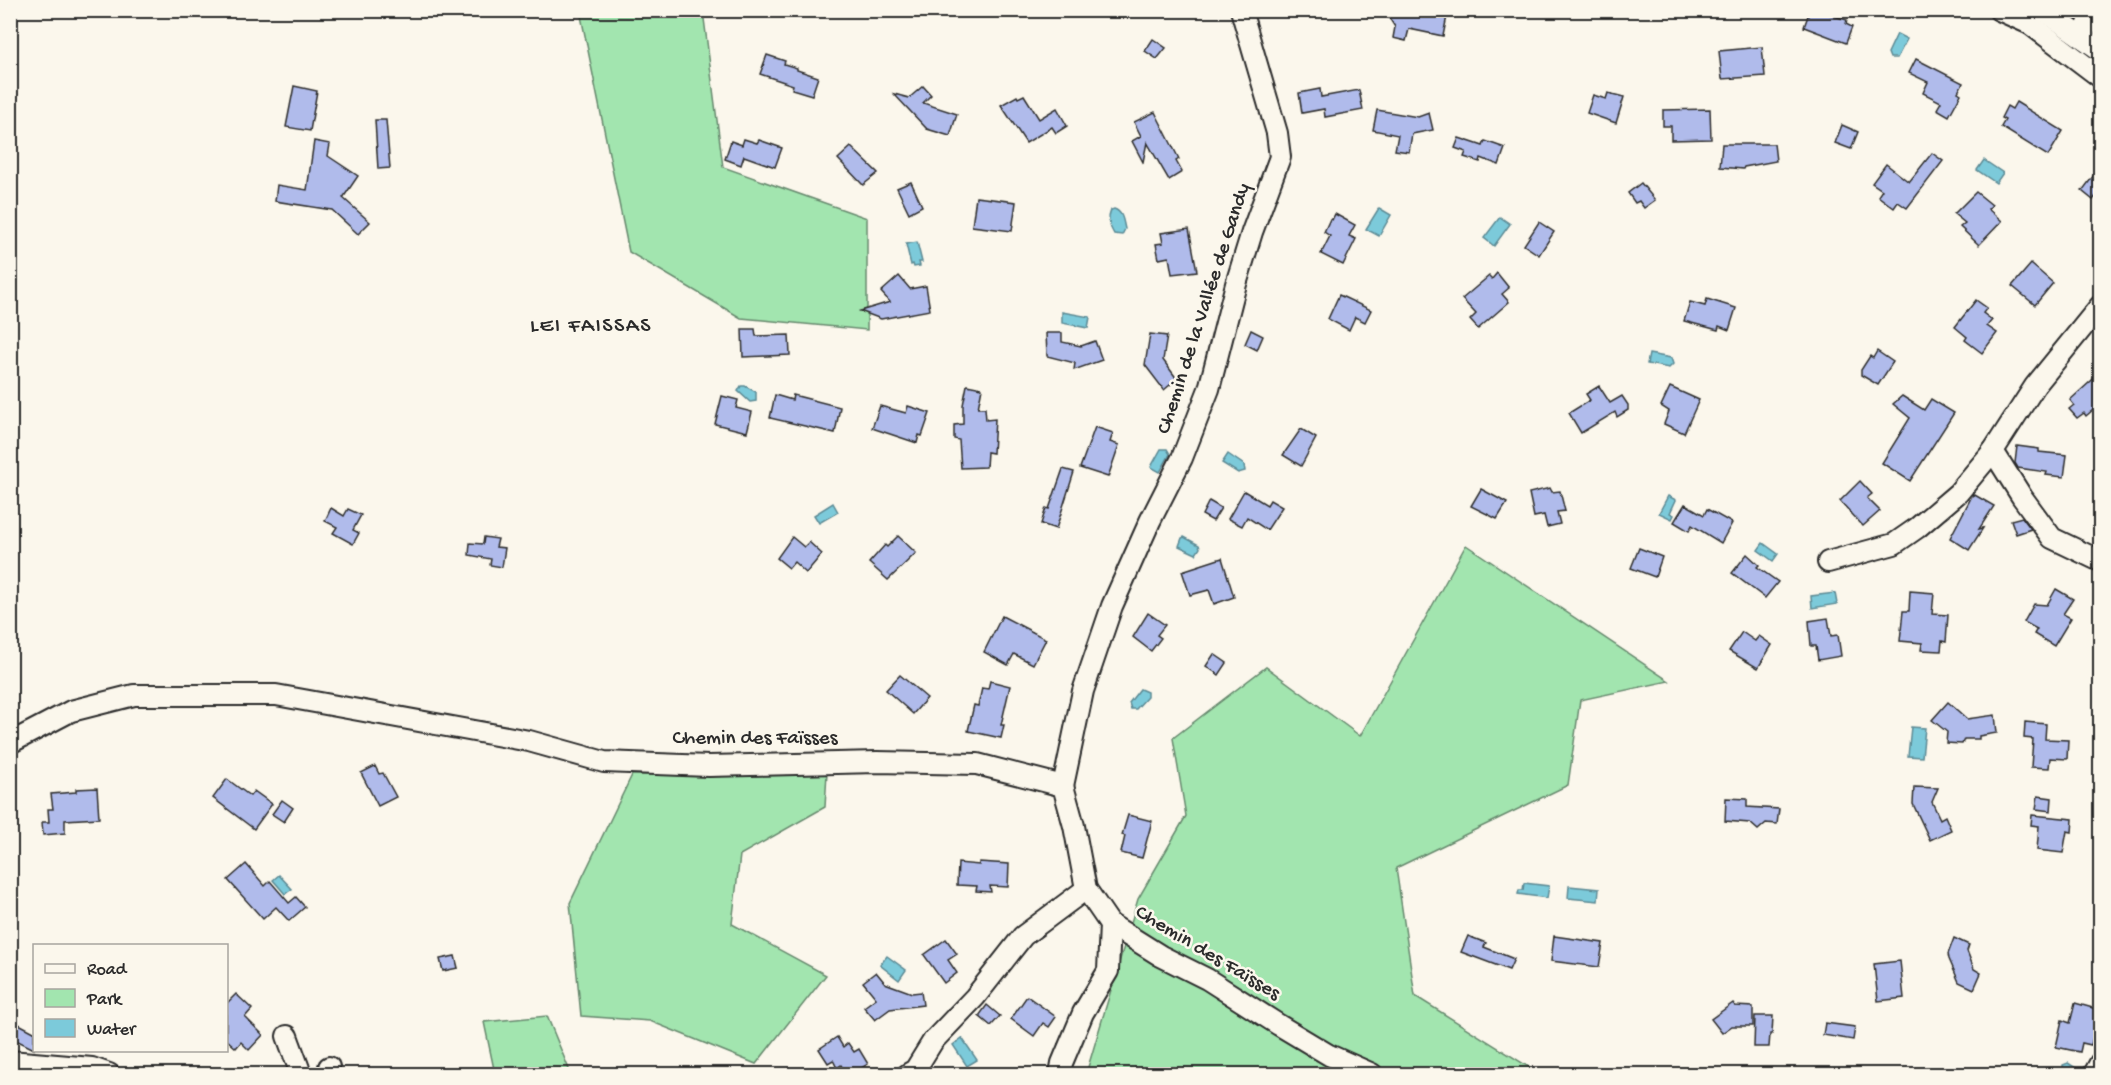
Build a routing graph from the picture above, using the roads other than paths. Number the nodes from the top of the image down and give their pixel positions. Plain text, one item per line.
1 (1241, 10) edge
2 (2000, 10) edge
3 (2043, 10) edge
4 (2093, 10) edge
5 (2100, 15) edge
6 (2092, 34) edge
7 (2100, 50) edge
8 (2100, 77) edge
9 (2100, 306) edge
10 (1993, 451) junction
11 (2100, 561) edge
12 (1828, 562) dead end
13 (10, 743) edge
14 (1063, 786) junction
15 (1086, 889) junction
16 (1110, 924) junction
17 (287, 1036) dead end
18 (10, 1061) edge
19 (2100, 1063) edge
20 (110, 1074) edge
21 (301, 1074) edge
22 (908, 1074) edge
23 (1060, 1074) edge
24 (1372, 1074) edge
25 (2094, 1074) edge

1 - 14 street, Chemin de la Vallée de Gandy
2 - 8 street
3 - 6 street
4 - 5 street
4 - 6 street
6 - 7 street
9 - 10 street
10 - 11 street
10 - 12 street
13 - 14 street, Chemin des Faïsses
14 - 15 street, Chemin des Faïsses
15 - 16 street, Chemin des Faïsses
15 - 22 street
16 - 23 street
16 - 24 street, Chemin des Faïsses
17 - 21 street
18 - 20 street
19 - 25 street

